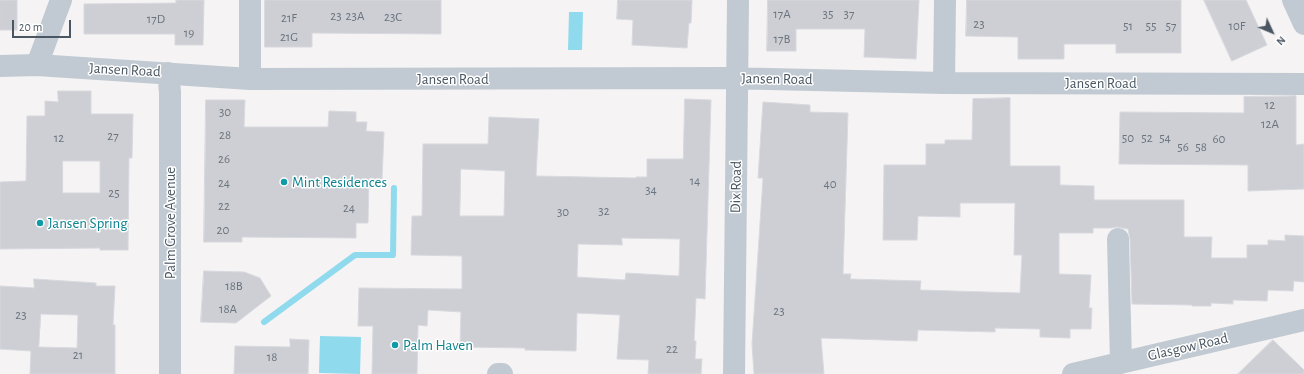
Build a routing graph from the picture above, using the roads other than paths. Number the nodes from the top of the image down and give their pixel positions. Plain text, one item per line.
1 (62, 0) edge
2 (250, 0) edge
3 (738, 0) edge
4 (945, 0) edge
5 (1293, 0) edge
6 (1304, 24) edge
7 (37, 65) junction
8 (0, 66) edge
9 (168, 73) junction
10 (250, 79) junction
11 (737, 79) junction
12 (944, 83) junction
13 (1304, 84) edge
14 (1118, 238) dead end
15 (1304, 320) edge
16 (1121, 363) junction
17 (170, 374) edge
18 (498, 374) edge
19 (502, 374) edge
20 (734, 374) edge
21 (1072, 374) edge

1 - 7 street
2 - 10 street
3 - 11 street, Dix Road
4 - 12 street
5 - 6 street
7 - 8 street, Jansen Road
7 - 9 street, Jansen Road
9 - 10 street, Jansen Road
9 - 17 street, Palm Grove Avenue
10 - 11 street, Jansen Road
11 - 12 street, Jansen Road
11 - 20 street, Dix Road
12 - 13 street, Jansen Road
14 - 16 street
15 - 16 street, Glasgow Road
16 - 21 street, Glasgow Road
18 - 19 street

